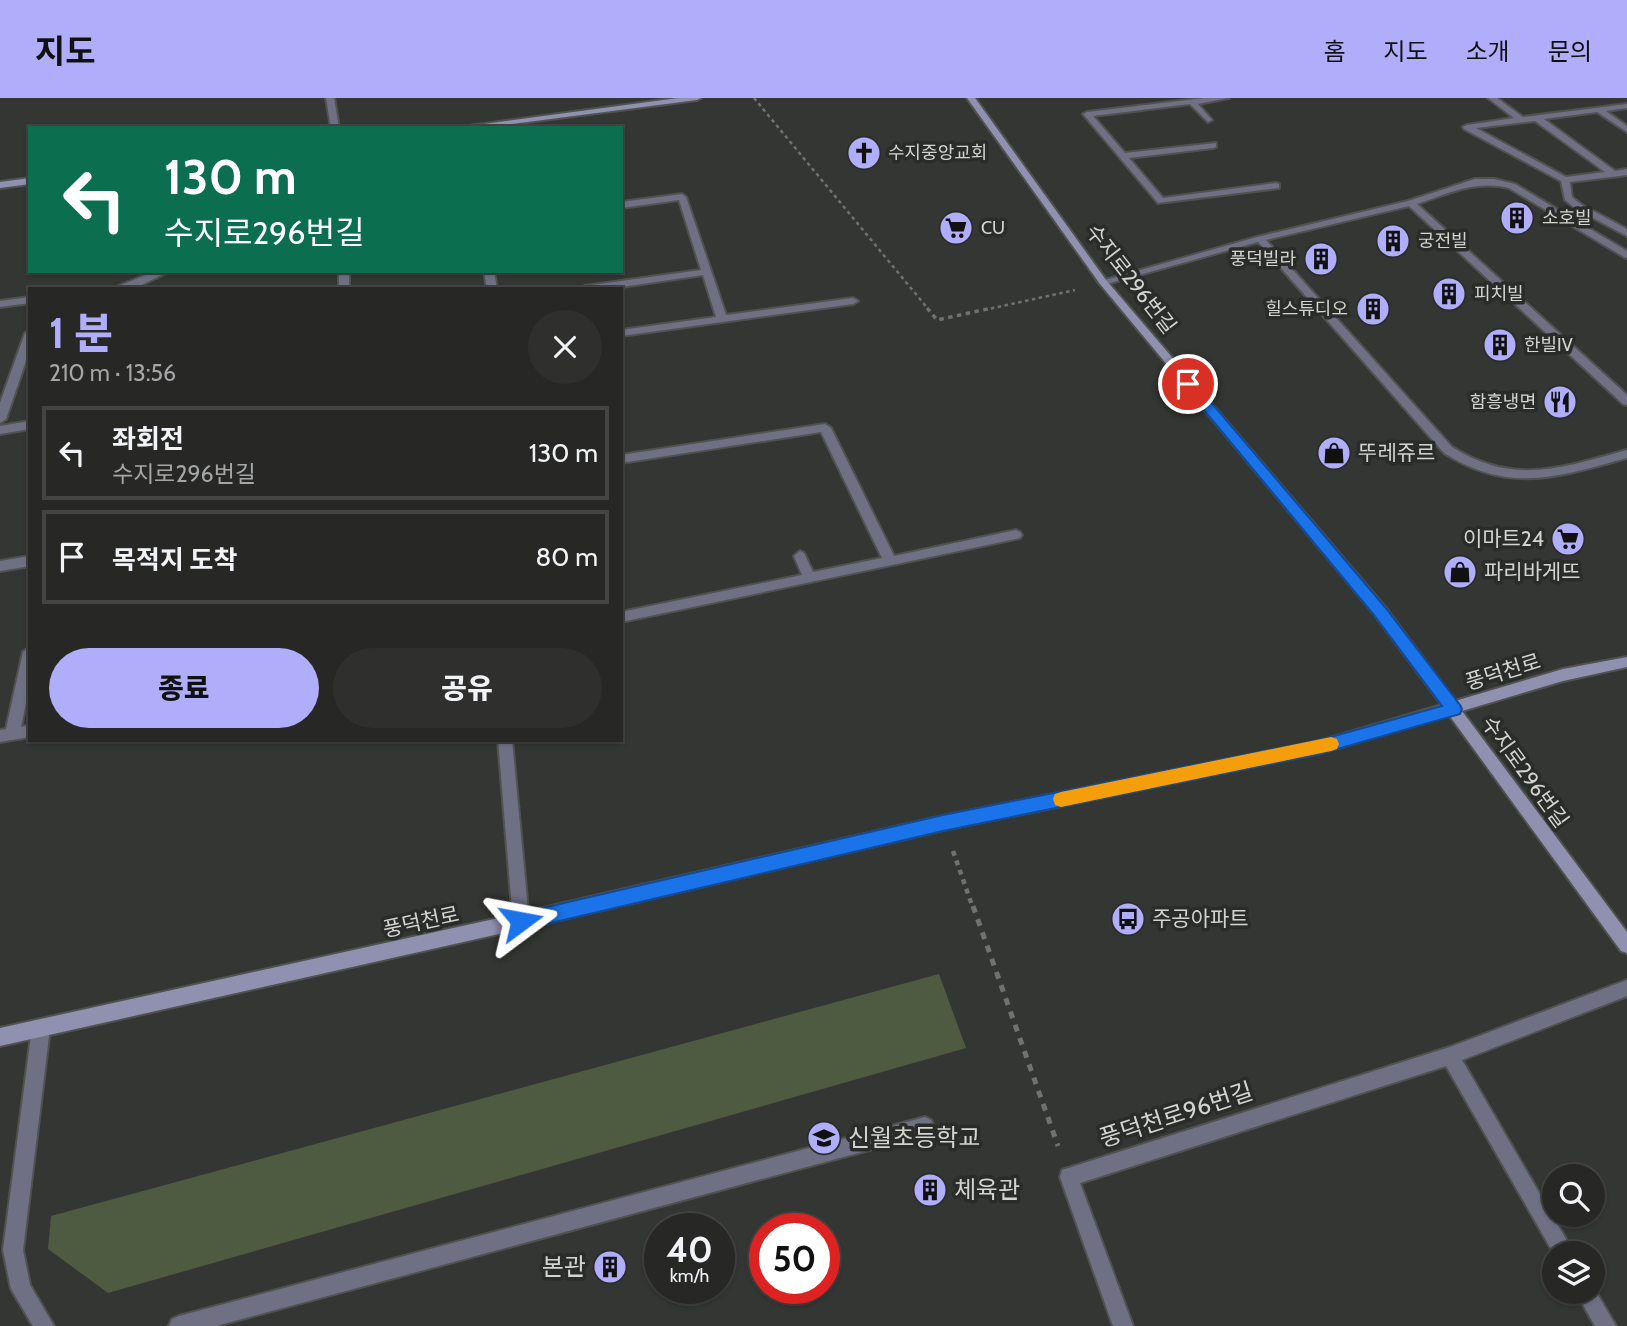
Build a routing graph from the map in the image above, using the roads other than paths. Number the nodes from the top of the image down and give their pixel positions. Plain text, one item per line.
1 (330, 98) edge
2 (697, 98) edge
3 (971, 98) edge
4 (1225, 98) edge
5 (1492, 98) edge
6 (1192, 102) junction
7 (1627, 106) edge
8 (1598, 109) junction
9 (1535, 117) junction
10 (1209, 120) dead end
11 (1521, 120) junction
12 (335, 126) edge
13 (474, 126) edge
14 (1627, 130) edge
15 (1213, 145) dead end
16 (1123, 156) junction
17 (1627, 172) edge
18 (1614, 174) junction
19 (1565, 180) junction
20 (28, 181) edge
21 (0, 185) edge
22 (1276, 186) dead end
23 (1411, 203) junction
24 (623, 205) edge
25 (1627, 233) edge
26 (1260, 239) junction
27 (1627, 254) edge
28 (706, 272) junction
29 (161, 273) edge
30 (610, 273) edge
31 (1103, 282) junction
32 (613, 285) junction
33 (131, 287) edge
34 (599, 287) edge
35 (28, 300) edge
36 (853, 301) dead end
37 (0, 304) edge
38 (722, 320) junction
39 (623, 333) edge
40 (28, 339) edge
41 (1627, 401) edge
42 (0, 419) edge
43 (28, 425) edge
44 (0, 429) edge
45 (1627, 454) edge
46 (623, 459) edge
47 (1016, 535) dead end
48 (800, 556) dead end
49 (28, 561) edge
50 (890, 561) junction
51 (0, 566) edge
52 (809, 577) junction
53 (623, 617) edge
54 (28, 659) edge
55 (1627, 662) edge
56 (1454, 709) junction
57 (28, 731) edge
58 (6, 735) edge
59 (505, 742) edge
60 (521, 921) junction
61 (1627, 945) edge
62 (1627, 988) edge
63 (41, 1028) junction
64 (0, 1037) edge
65 (1450, 1056) junction
66 (925, 1126) dead end
67 (1557, 1241) edge
68 (1593, 1304) edge
69 (44, 1326) edge
70 (179, 1326) edge
71 (1123, 1326) edge
72 (1606, 1326) edge

1 - 12 street
2 - 13 street
3 - 31 street, 수지로296번길
4 - 6 street
5 - 11 street
6 - 10 street
6 - 16 street
7 - 8 street
8 - 9 street
8 - 14 street
9 - 11 street
9 - 18 street
11 - 19 street
15 - 16 street
16 - 22 street
17 - 18 street
18 - 19 street
19 - 25 street
20 - 21 street
23 - 26 street
23 - 27 street
23 - 41 street
24 - 28 street
26 - 31 street
26 - 45 street
28 - 32 street
28 - 38 street
29 - 33 street
30 - 32 street
31 - 56 street, 수지로296번길
32 - 34 street
35 - 37 street
36 - 38 street
38 - 39 street
40 - 42 street
43 - 44 street
46 - 50 street
47 - 50 street
48 - 52 street
49 - 51 street
50 - 52 street
52 - 53 street
54 - 58 street
55 - 56 street, 풍덕천로
56 - 60 street, 풍덕천로
56 - 61 street, 수지로296번길
57 - 58 street
59 - 60 street
60 - 63 street, 풍덕천로
62 - 65 street, 풍덕천로96번길
63 - 64 street, 풍덕천로
63 - 69 street
65 - 67 street
65 - 71 street, 풍덕천로96번길
66 - 70 street
68 - 72 street

